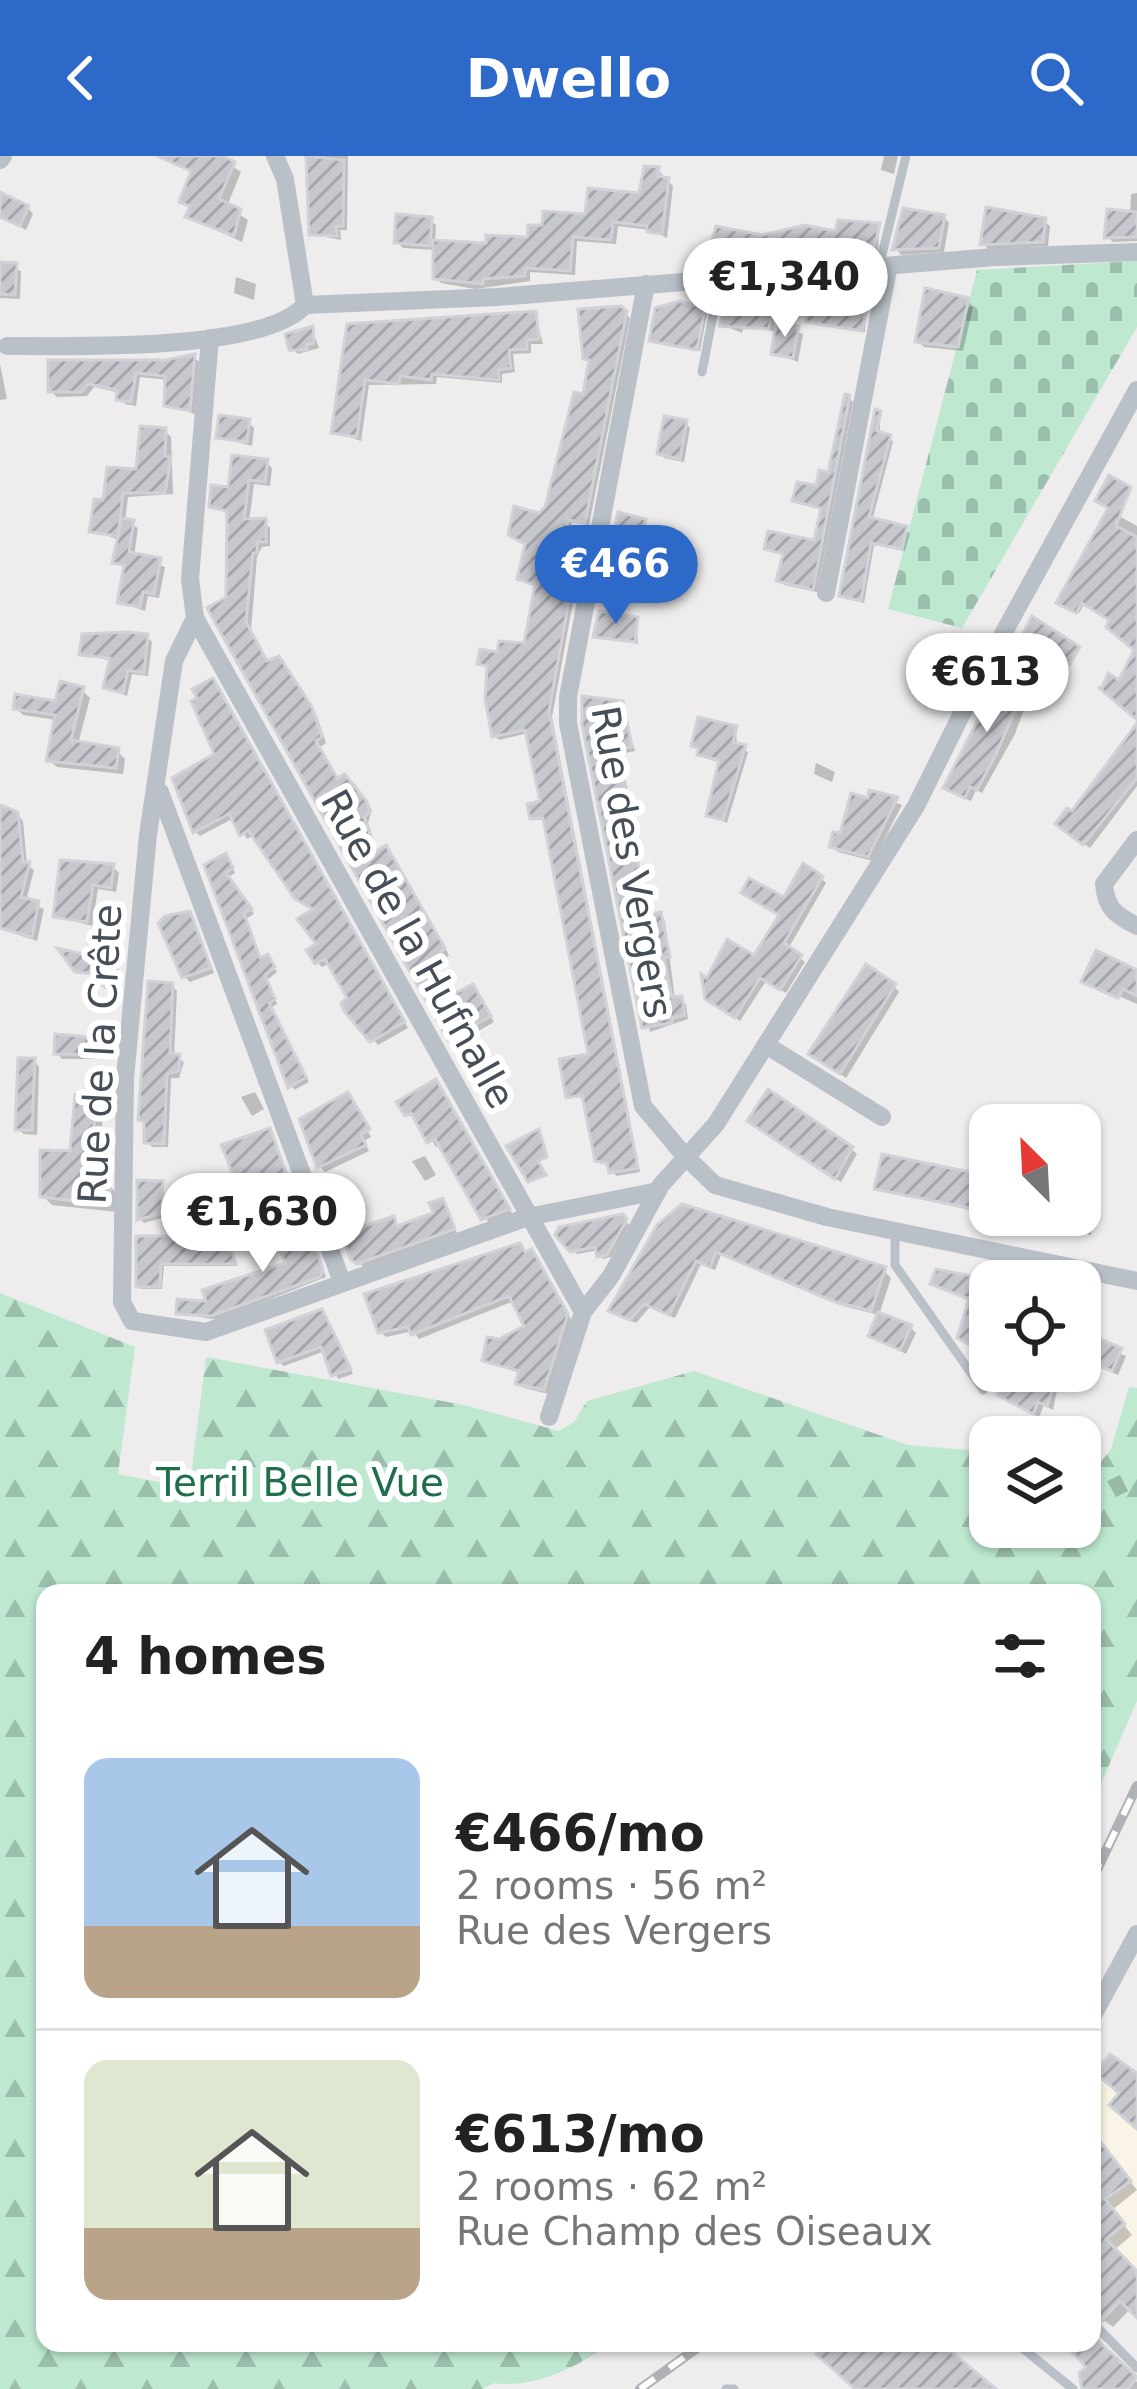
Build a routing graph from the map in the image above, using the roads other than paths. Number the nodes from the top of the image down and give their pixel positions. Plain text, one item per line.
1 (275, 156) edge
2 (906, 156) edge
3 (1137, 252) edge
4 (884, 269) junction
5 (720, 279) junction
6 (646, 284) junction
7 (305, 305) junction
8 (210, 338) junction
9 (7, 346) dead end
10 (702, 372) dead end
11 (1137, 390) edge
12 (826, 593) dead end
13 (195, 619) junction
14 (159, 789) junction
15 (1137, 840) edge
16 (1137, 926) edge
17 (766, 1045) junction
18 (882, 1118) dead end
19 (684, 1155) junction
20 (658, 1191) junction
21 (529, 1216) junction
22 (895, 1233) junction
23 (1137, 1281) edge
24 (343, 1282) junction
25 (584, 1312) junction
26 (969, 1370) edge
27 (549, 1417) dead end
28 (1137, 1934) edge
29 (1101, 2000) edge
30 (1101, 2332) edge
31 (1027, 2352) edge
32 (1137, 2368) edge
33 (1073, 2389) edge

1 - 7 street
2 - 4 lane
3 - 4 street
4 - 5 street
4 - 12 street
5 - 6 street
5 - 10 lane
6 - 7 street
6 - 19 street, Rue des Vergers
7 - 8 street
8 - 9 street
8 - 13 street
11 - 17 street
13 - 14 street, Rue de la Crête
13 - 21 street, Rue de la Hufnalle
14 - 24 street
14 - 24 street, Rue de la Crête
15 - 16 street
17 - 18 street
17 - 19 street
19 - 20 street
19 - 22 street, Rue des Vergers
20 - 21 street
20 - 25 street
21 - 24 street
21 - 25 street, Rue de la Hufnalle
22 - 23 street, Rue des Vergers
22 - 26 lane
25 - 27 street
28 - 29 street
30 - 32 lane
31 - 33 lane

